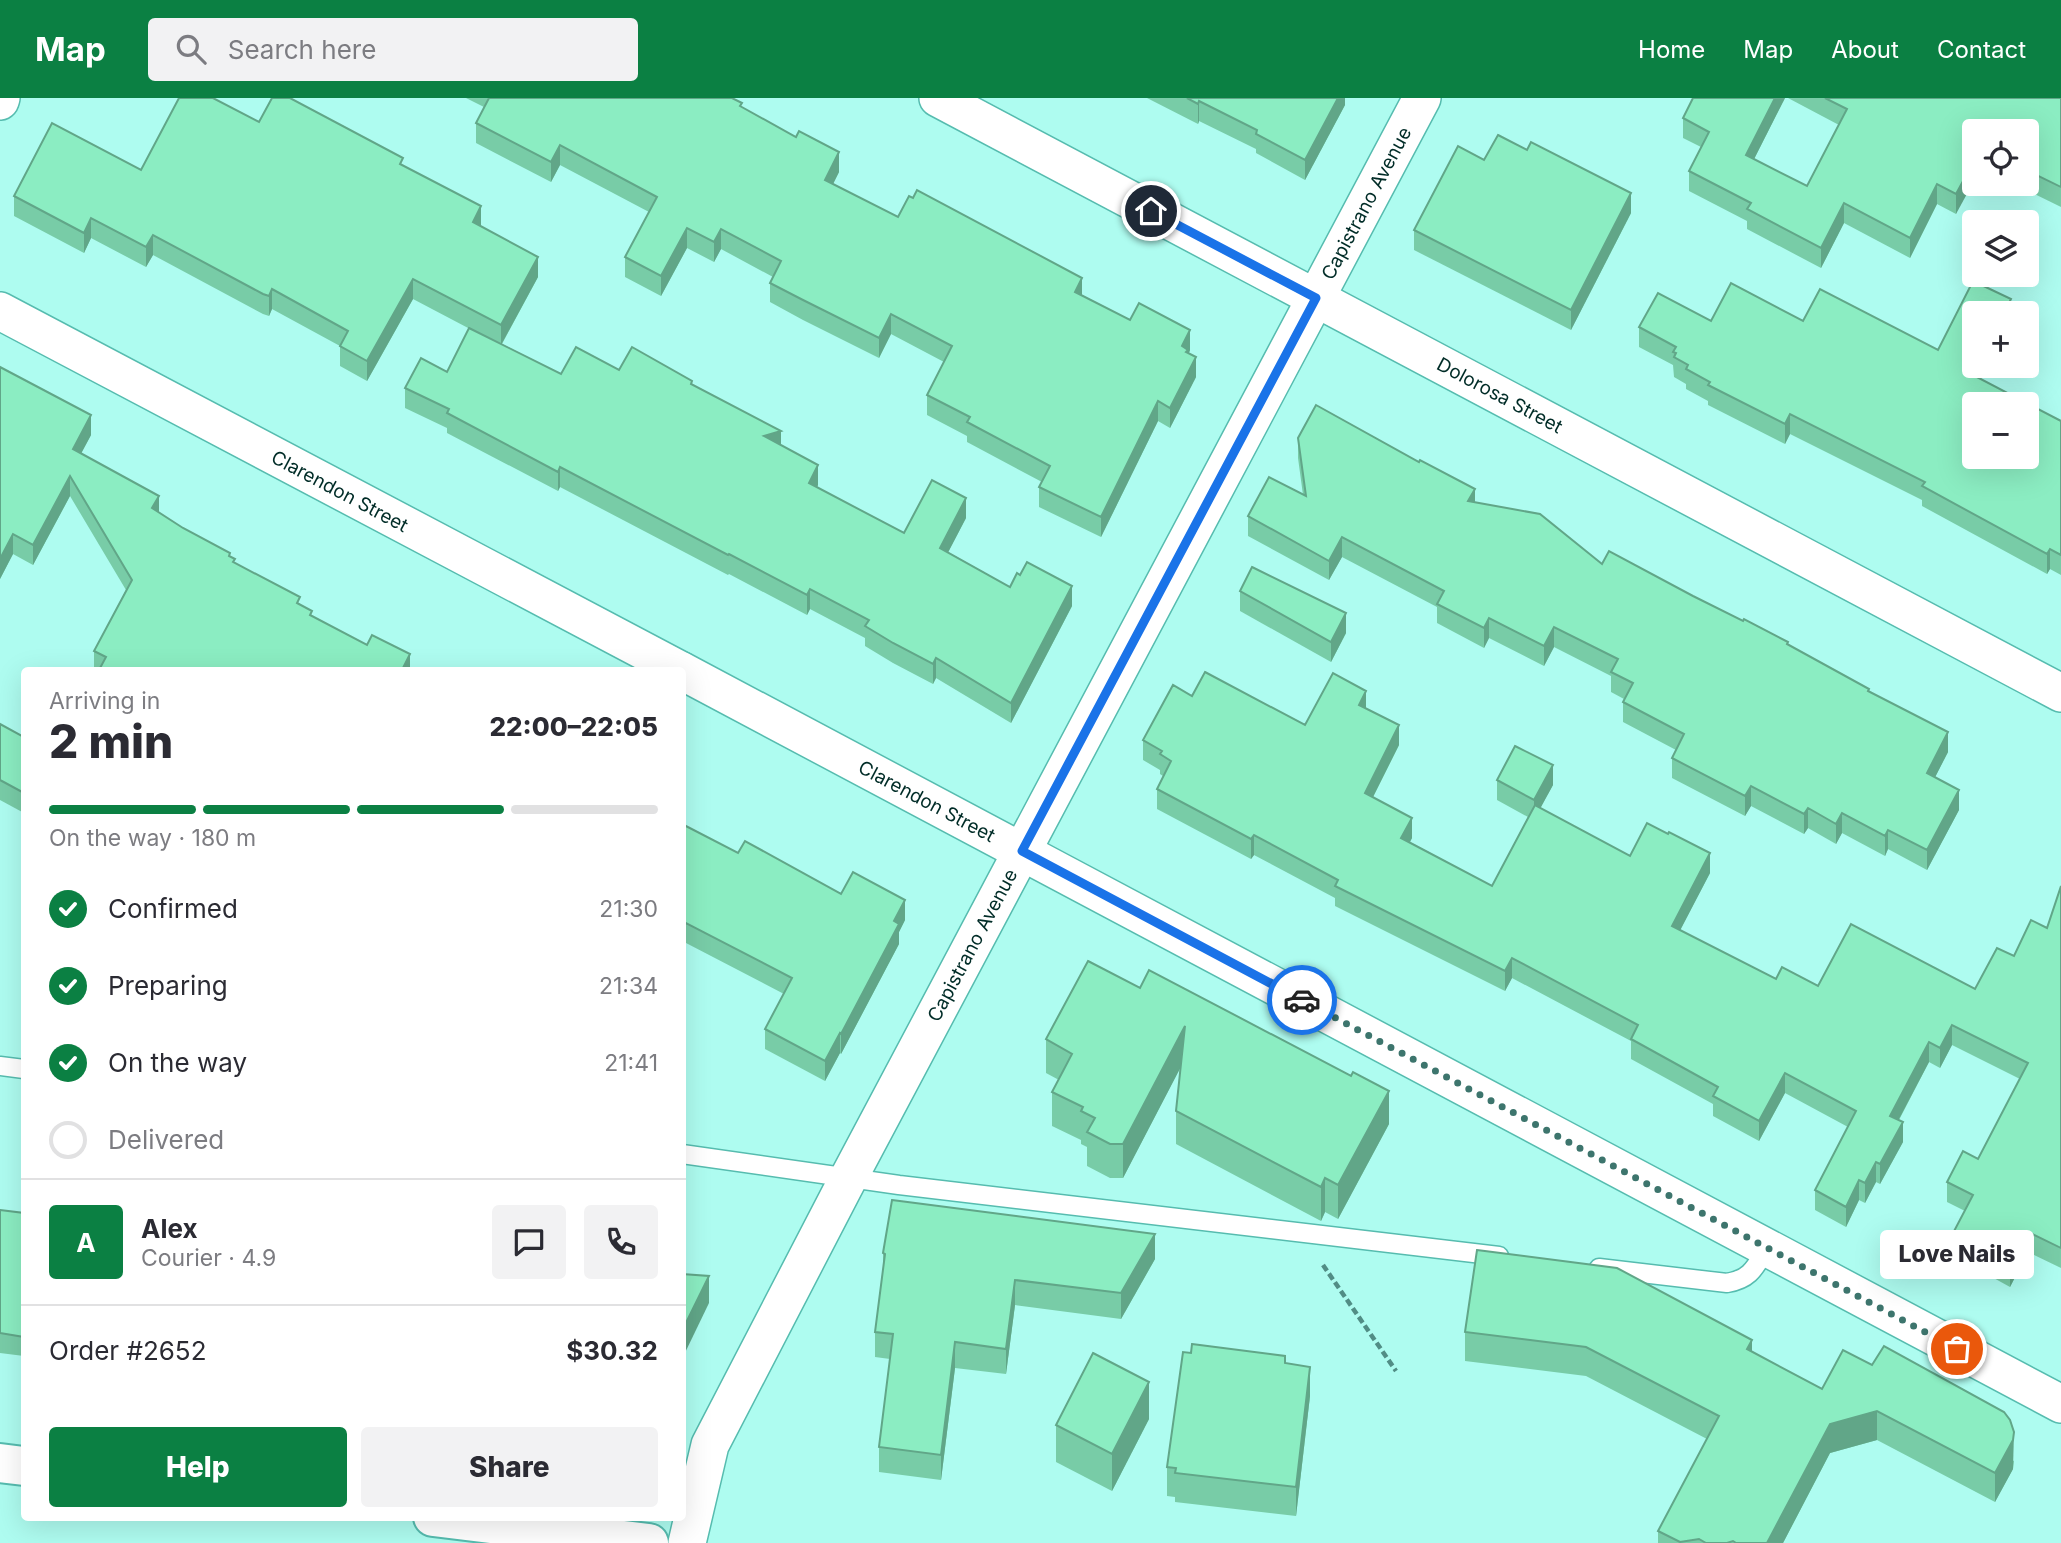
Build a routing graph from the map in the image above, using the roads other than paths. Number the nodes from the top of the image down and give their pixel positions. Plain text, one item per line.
1 (938, 98) edge
2 (1422, 98) edge
3 (1316, 298) junction
4 (0, 311) edge
5 (673, 667) edge
6 (686, 674) edge
7 (2061, 693) edge
8 (1022, 851) junction
9 (0, 1066) edge
10 (21, 1069) edge
11 (686, 1155) edge
12 (849, 1177) junction
13 (1767, 1248) junction
14 (1521, 1259) edge
15 (1576, 1265) edge
16 (2061, 1404) edge
17 (0, 1463) edge
18 (21, 1466) edge
19 (466, 1521) edge
20 (649, 1543) edge
21 (687, 1543) edge

1 - 3 street, Dolorosa Street
2 - 3 street, Capistrano Avenue
3 - 7 street, Dolorosa Street
3 - 8 street, Capistrano Avenue
4 - 5 street, Clarendon Street
6 - 8 street, Clarendon Street
8 - 12 street, Capistrano Avenue
8 - 13 street, Clarendon Street
9 - 10 lane
11 - 12 lane
12 - 14 lane
12 - 21 street, Capistrano Avenue
13 - 15 lane
13 - 16 street, Clarendon Street
17 - 18 main road
19 - 20 main road

